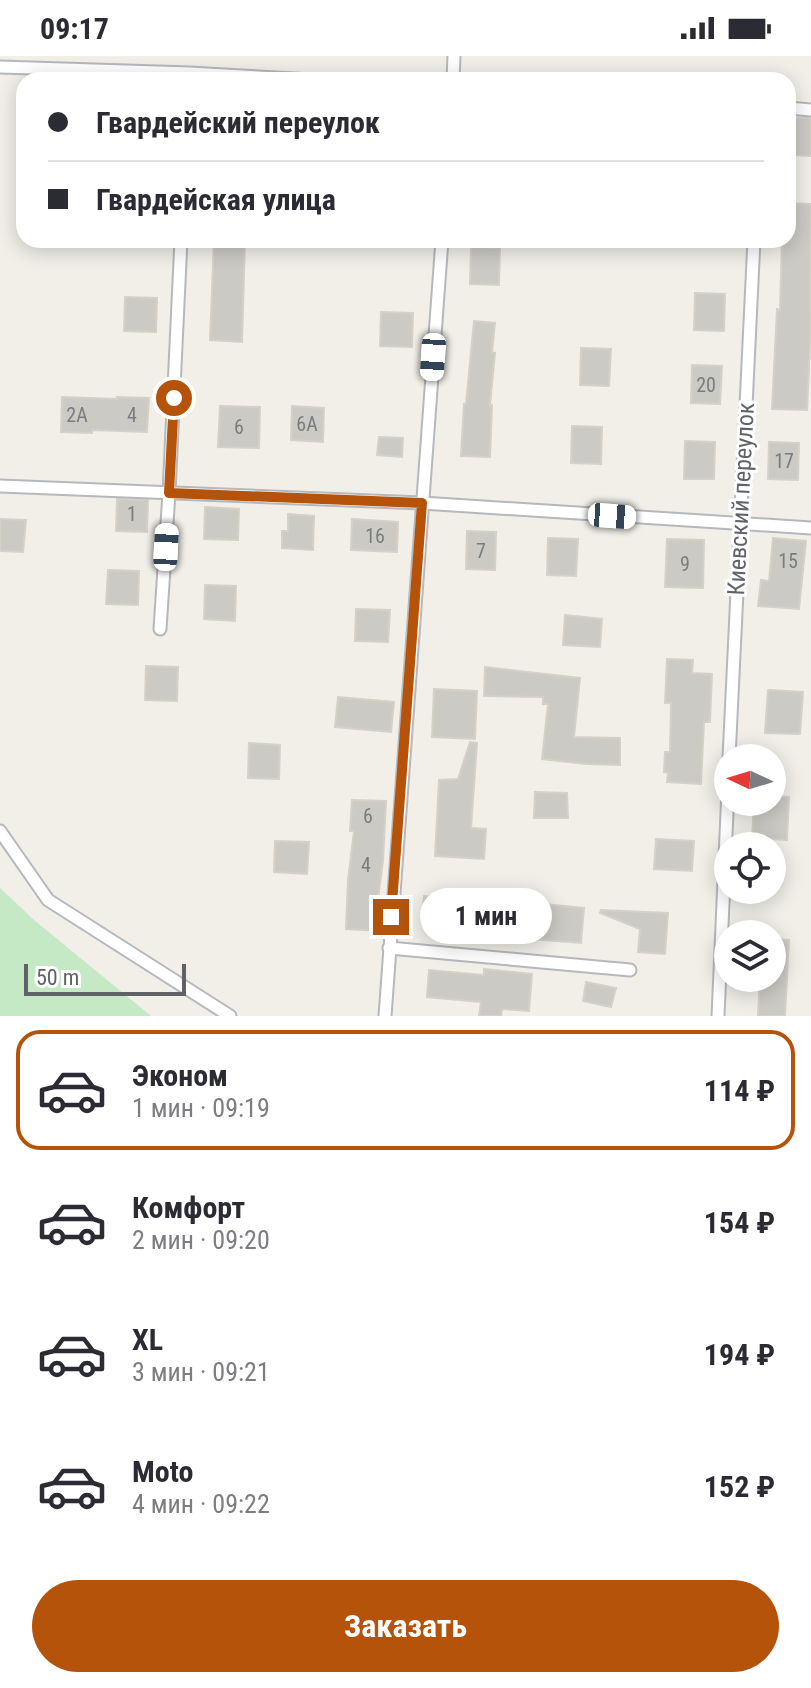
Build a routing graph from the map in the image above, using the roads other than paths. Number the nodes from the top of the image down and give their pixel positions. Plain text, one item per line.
1 (0, 67) edge
2 (94, 72) edge
3 (181, 248) edge
4 (441, 248) edge
5 (754, 248) edge
6 (0, 486) edge
7 (169, 493) junction
8 (422, 503) junction
9 (739, 524) junction
10 (811, 528) edge
11 (160, 629) dead end
12 (730, 744) edge
13 (727, 816) edge
14 (0, 831) edge
15 (389, 948) junction
16 (630, 970) dead end
17 (230, 1016) edge
18 (385, 1016) edge
19 (718, 1016) edge

1 - 2 lane
3 - 7 lane
4 - 8 lane
5 - 9 lane, Киевский переулок
6 - 7 lane
7 - 8 lane
7 - 11 lane
8 - 9 lane
8 - 15 lane
9 - 10 lane
9 - 12 lane, Киевский переулок
13 - 19 lane
14 - 17 lane
15 - 16 lane
15 - 18 lane

